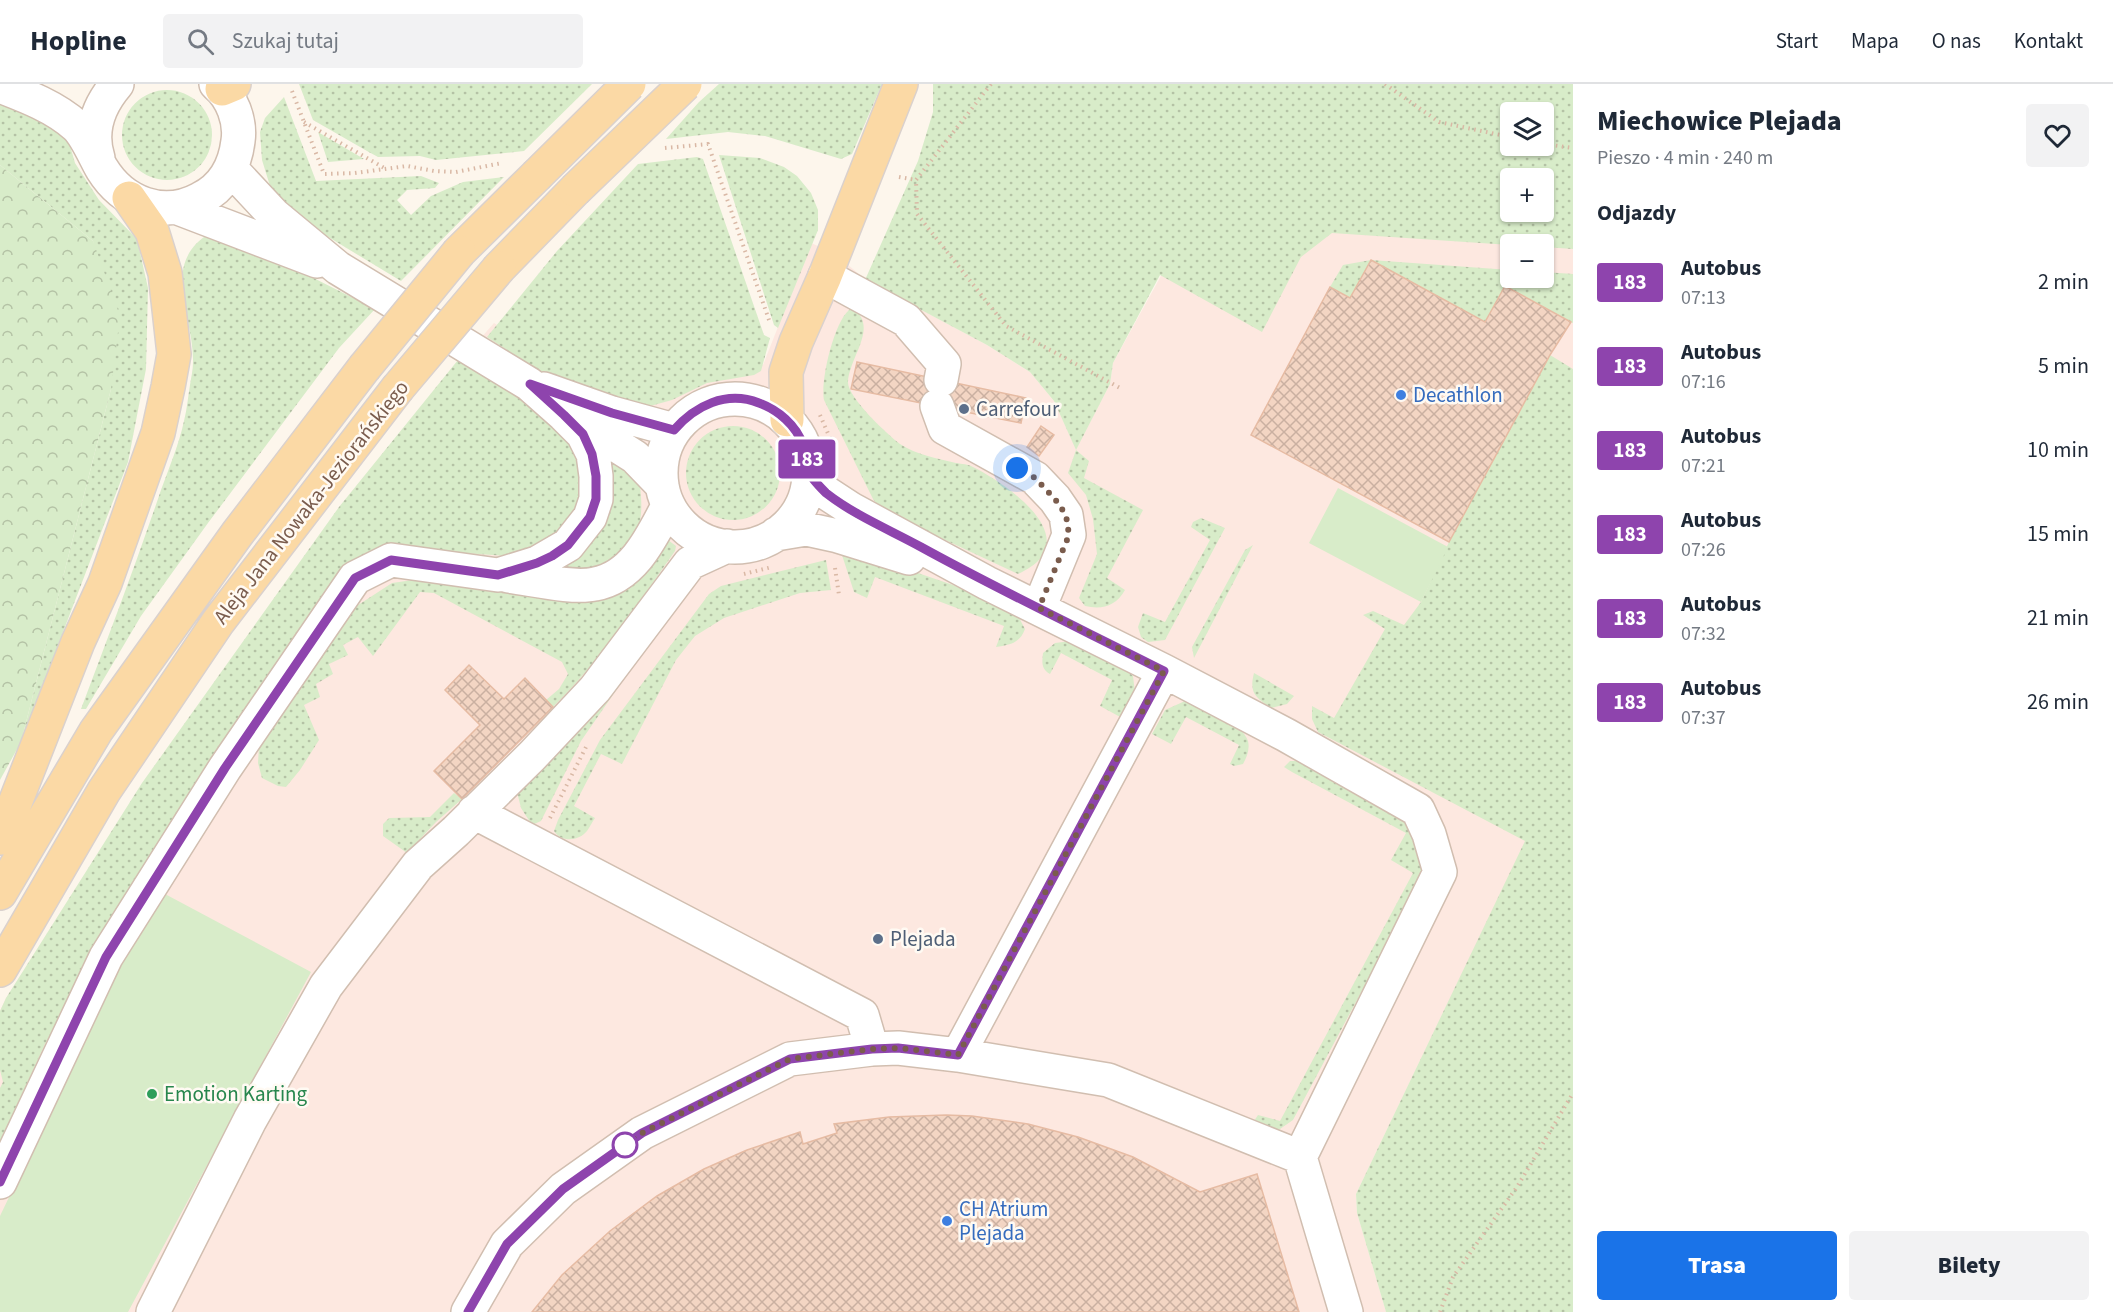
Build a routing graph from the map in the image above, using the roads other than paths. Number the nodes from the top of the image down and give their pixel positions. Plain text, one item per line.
1 (117, 84) edge
2 (629, 84) edge
3 (685, 84) edge
4 (901, 84) edge
5 (0, 86) edge
6 (224, 86) edge
7 (102, 168) junction
8 (231, 169) junction
9 (129, 198) junction
10 (178, 208) junction
11 (338, 268) junction
12 (825, 276) junction
13 (530, 384) junction
14 (556, 407) junction
15 (787, 420) junction
16 (674, 430) junction
17 (809, 472) junction
18 (665, 495) junction
19 (776, 534) junction
20 (728, 546) junction
21 (498, 575) junction
22 (987, 584) junction
23 (1039, 608) junction
24 (1164, 671) junction
25 (474, 812) junction
26 (0, 838) edge
27 (0, 893) edge
28 (0, 970) edge
29 (872, 1049) junction
30 (958, 1055) junction
31 (1300, 1157) junction
32 (0, 1182) edge
33 (153, 1312) edge
34 (468, 1312) edge
35 (1346, 1312) edge

1 - 7 street
2 - 27 main road, Aleja Jana Nowaka-Jeziorańskiego, bridge
3 - 28 main road, Aleja Jana Nowaka-Jeziorańskiego, bridge
4 - 12 main road
5 - 7 street
6 - 8 street
7 - 9 street
8 - 10 street
8 - 11 street
9 - 10 street
9 - 26 main road
10 - 11 street
11 - 13 street
12 - 15 main road
12 - 23 street
13 - 14 street
13 - 16 street
14 - 18 street
14 - 21 street
15 - 16 street
15 - 17 street
16 - 18 street
17 - 19 street
17 - 22 street
18 - 20 street
18 - 21 street
19 - 20 street
19 - 22 street
20 - 25 street
21 - 32 street
22 - 23 street
23 - 24 street
24 - 30 street
24 - 31 street
25 - 29 street
25 - 33 street
29 - 30 street
29 - 34 street
30 - 31 street
31 - 35 street

